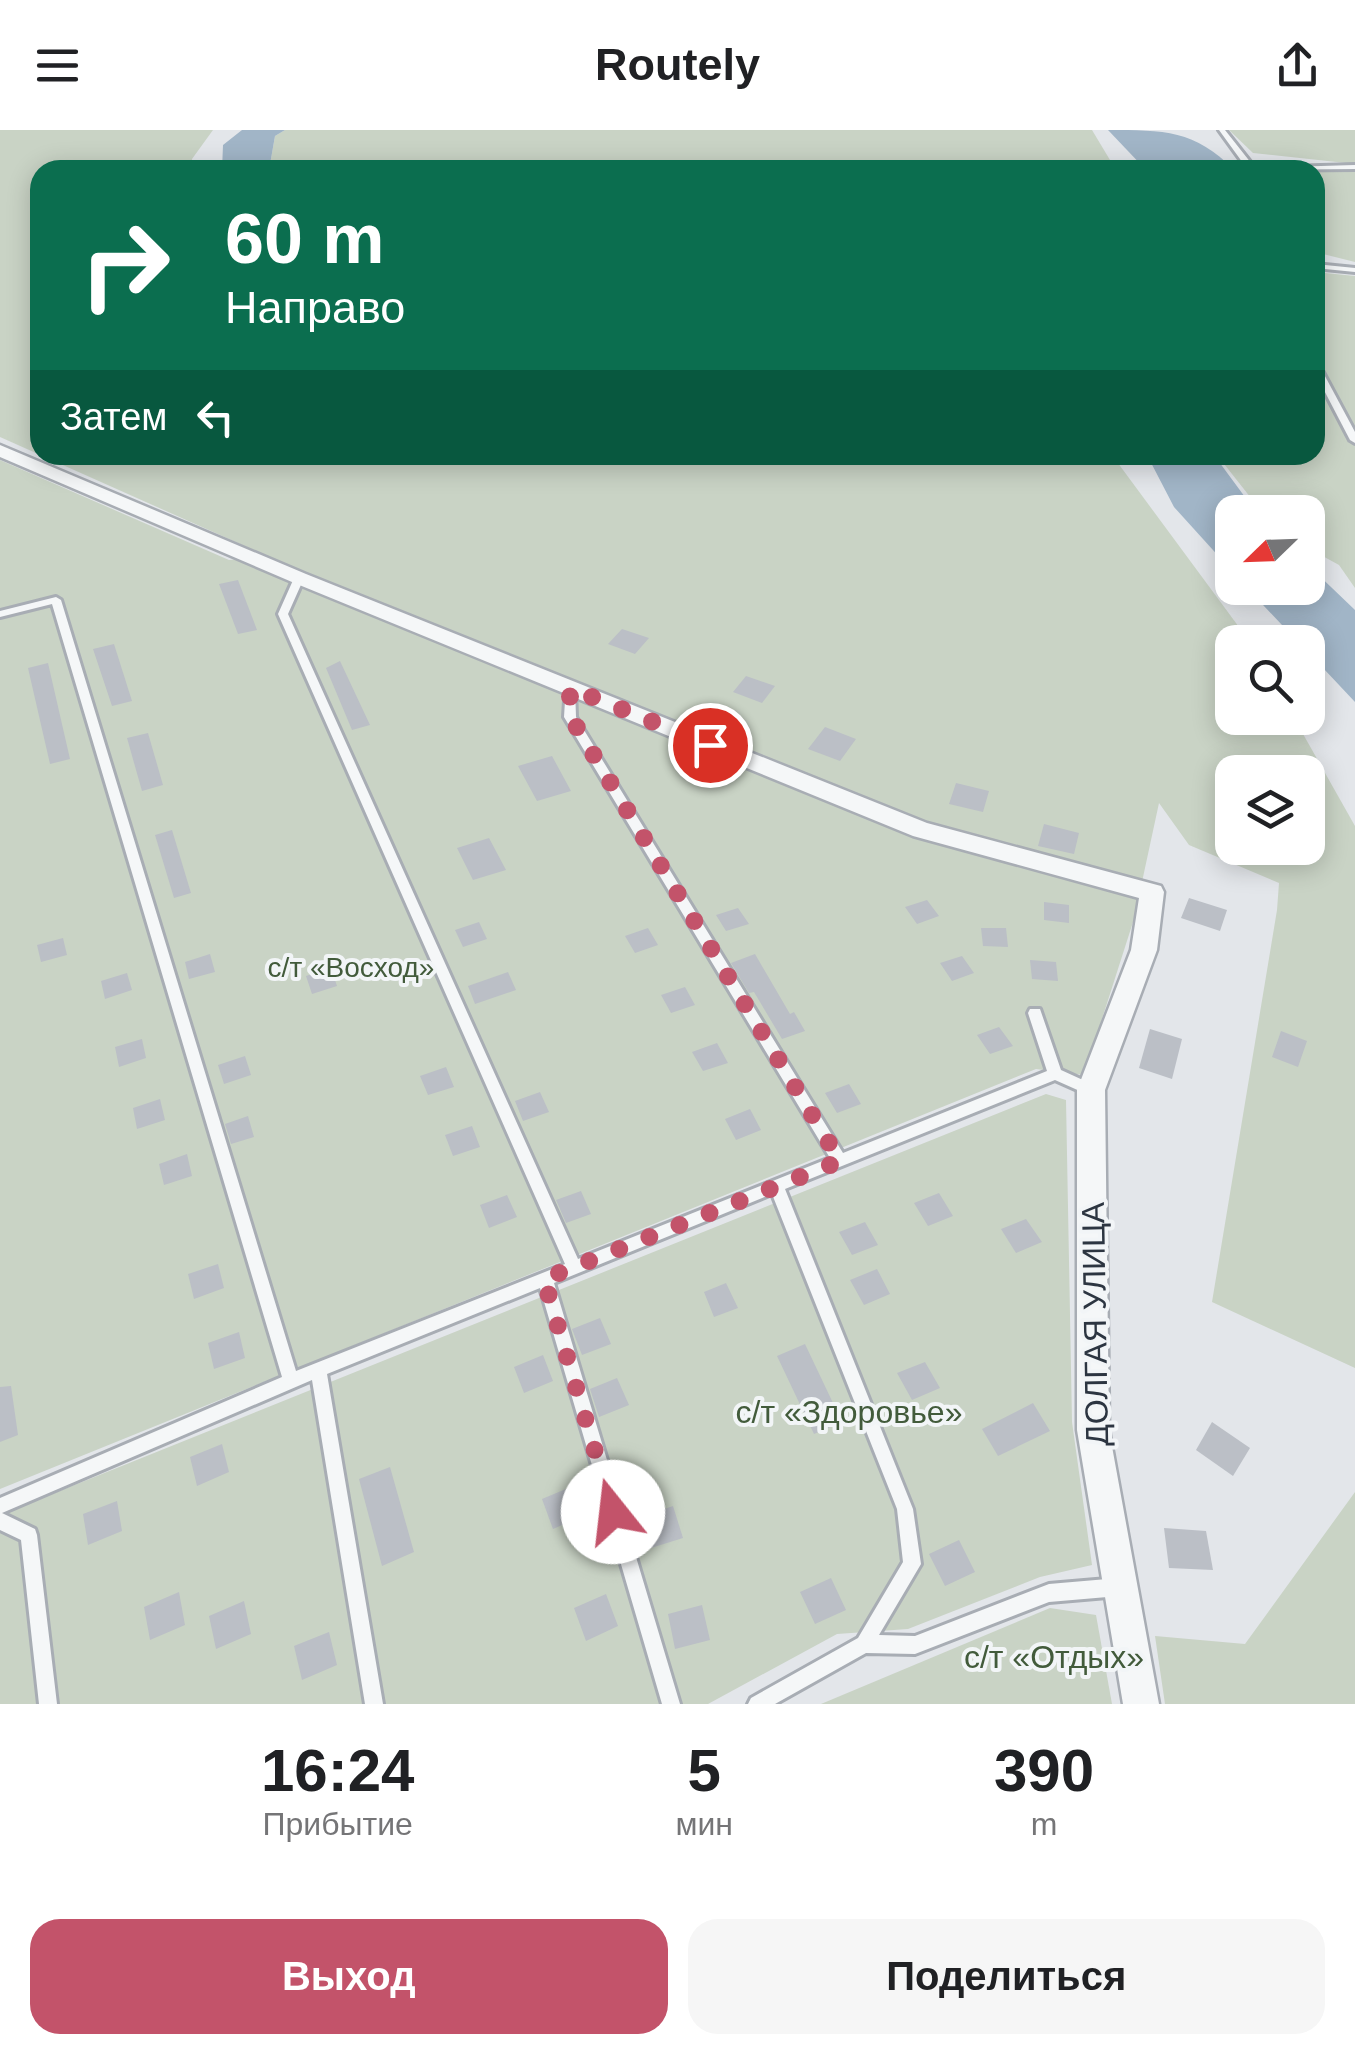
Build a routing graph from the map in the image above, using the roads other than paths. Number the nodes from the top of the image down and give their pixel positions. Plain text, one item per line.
1 (1222, 130) edge
2 (1246, 160) edge
3 (1355, 167) edge
4 (1325, 168) edge
5 (1325, 267) edge
6 (1355, 270) edge
7 (1325, 383) edge
8 (1355, 440) edge
9 (0, 450) edge
10 (30, 463) edge
11 (35, 465) edge
12 (300, 578) junction
13 (0, 614) edge
14 (570, 688) junction
15 (1035, 1013) dead end
16 (1055, 1074) junction
17 (1092, 1090) junction
18 (840, 1161) junction
19 (776, 1186) junction
20 (574, 1267) junction
21 (544, 1279) junction
22 (318, 1370) junction
23 (291, 1381) junction
24 (0, 1506) edge
25 (0, 1521) edge
26 (1121, 1587) junction
27 (864, 1644) junction
28 (48, 1704) edge
29 (374, 1704) edge
30 (671, 1704) edge
31 (757, 1704) edge
32 (1141, 1704) edge

1 - 2 lane
3 - 4 lane
5 - 6 lane
7 - 8 lane
9 - 10 street
11 - 12 street
12 - 14 street
12 - 20 lane
13 - 23 lane
14 - 17 street, ДОЛГАЯ УЛИЦА
14 - 18 lane
15 - 16 lane
16 - 17 lane
16 - 18 lane
17 - 26 street, ДОЛГАЯ УЛИЦА
18 - 19 lane
19 - 20 lane
19 - 27 lane
20 - 21 lane
21 - 22 lane
21 - 30 lane
22 - 23 lane
22 - 29 lane
23 - 24 lane
25 - 28 lane
26 - 27 lane
26 - 32 street, ДОЛГАЯ УЛИЦА
27 - 31 lane

